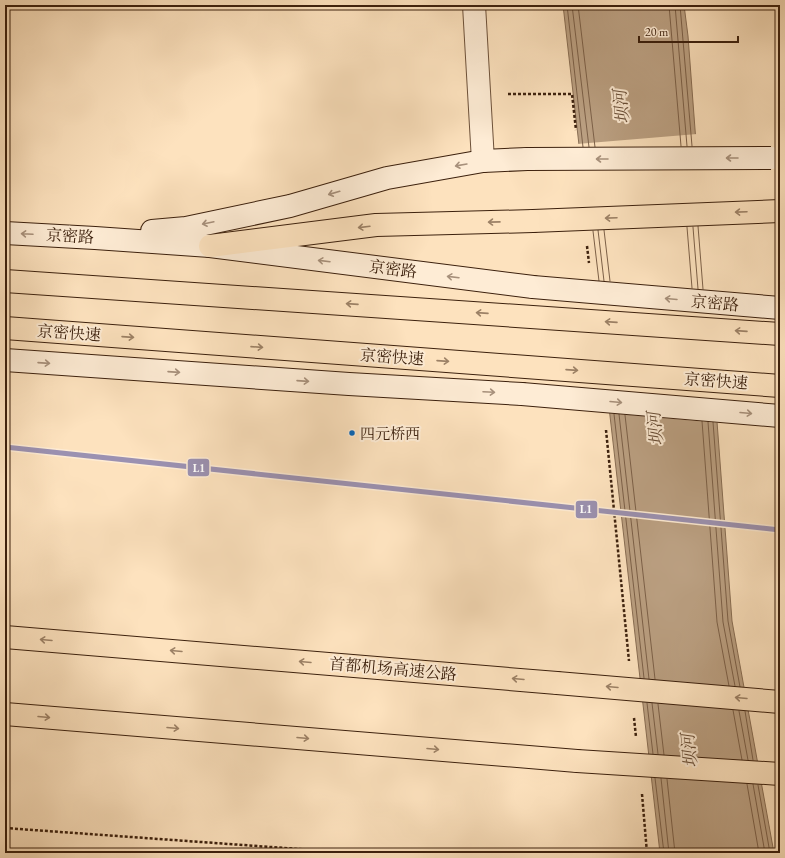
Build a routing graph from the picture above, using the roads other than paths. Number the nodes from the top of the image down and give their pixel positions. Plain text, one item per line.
1 (474, 5) edge
2 (776, 158) edge
3 (483, 161) junction
4 (780, 211) edge
5 (5, 233) edge
6 (95, 238) junction
7 (210, 246) junction
8 (5, 281) edge
9 (780, 308) edge
10 (5, 328) edge
11 (780, 334) edge
12 (5, 360) edge
13 (780, 386) edge
14 (780, 416) edge
15 (5, 637) edge
16 (780, 702) edge
17 (5, 714) edge
18 (780, 774) edge

1 - 3 main road
2 -> 3 main road, bridge
3 -> 6 main road
4 -> 7 highway, bridge
6 -> 5 main road, 京密路
6 - 7 main road, 京密路
9 -> 7 main road, 京密路, bridge
11 -> 8 highway, bridge
10 -> 13 highway, 京密快速, bridge
12 -> 14 main road, bridge
16 -> 15 highway, 首都机场高速公路, bridge
17 -> 18 highway, bridge

